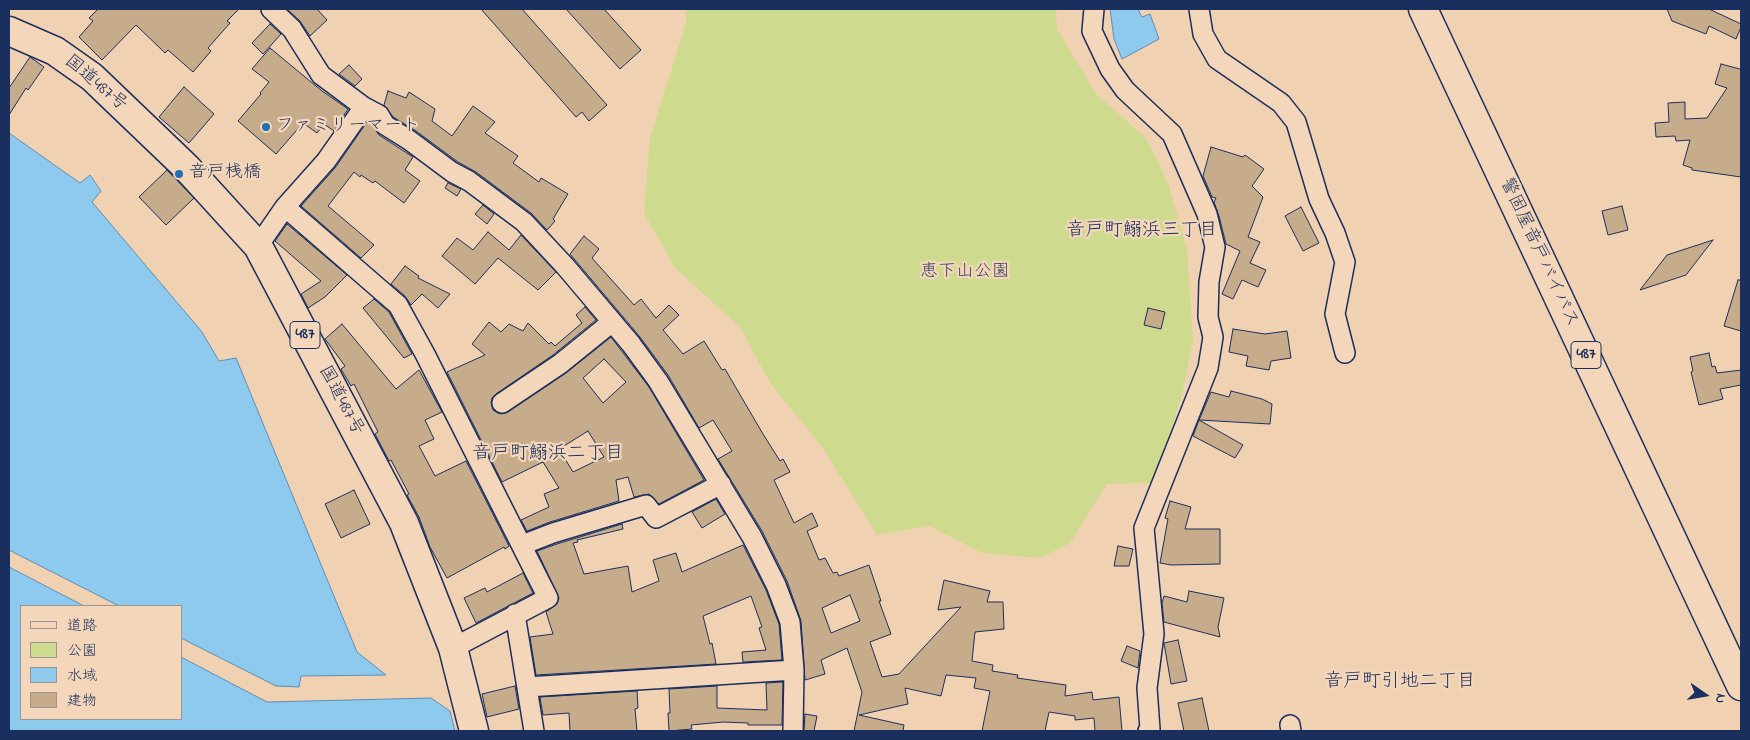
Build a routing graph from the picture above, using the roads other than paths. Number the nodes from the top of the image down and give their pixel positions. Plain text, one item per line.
1 (270, 9) edge
2 (1094, 9) edge
3 (1200, 9) edge
4 (1426, 16) edge
5 (9, 31) edge
6 (364, 107) junction
7 (285, 207) junction
8 (258, 246) junction
9 (612, 322) junction
10 (1345, 353) dead end
11 (502, 403) dead end
12 (721, 484) junction
13 (522, 545) junction
14 (515, 614) junction
15 (453, 648) junction
16 (794, 670) junction
17 (1741, 686) edge
18 (527, 687) junction
19 (474, 731) edge
20 (534, 731) edge
21 (793, 731) edge
22 (1148, 731) edge

1 - 6 street
2 - 22 street
3 - 10 street
4 - 17 highway, 警固屋音戸バイパス / 487
5 - 8 highway, 国道487号 / 487
6 - 7 street
6 - 9 street
7 - 8 street
7 - 13 street
8 - 15 highway, 国道487号 / 487
9 - 11 street
9 - 12 street
12 - 13 street
12 - 16 street
13 - 14 street
14 - 15 street
14 - 18 street
15 - 19 highway, 国道487号 / 487
16 - 18 street
16 - 21 street
18 - 20 street

